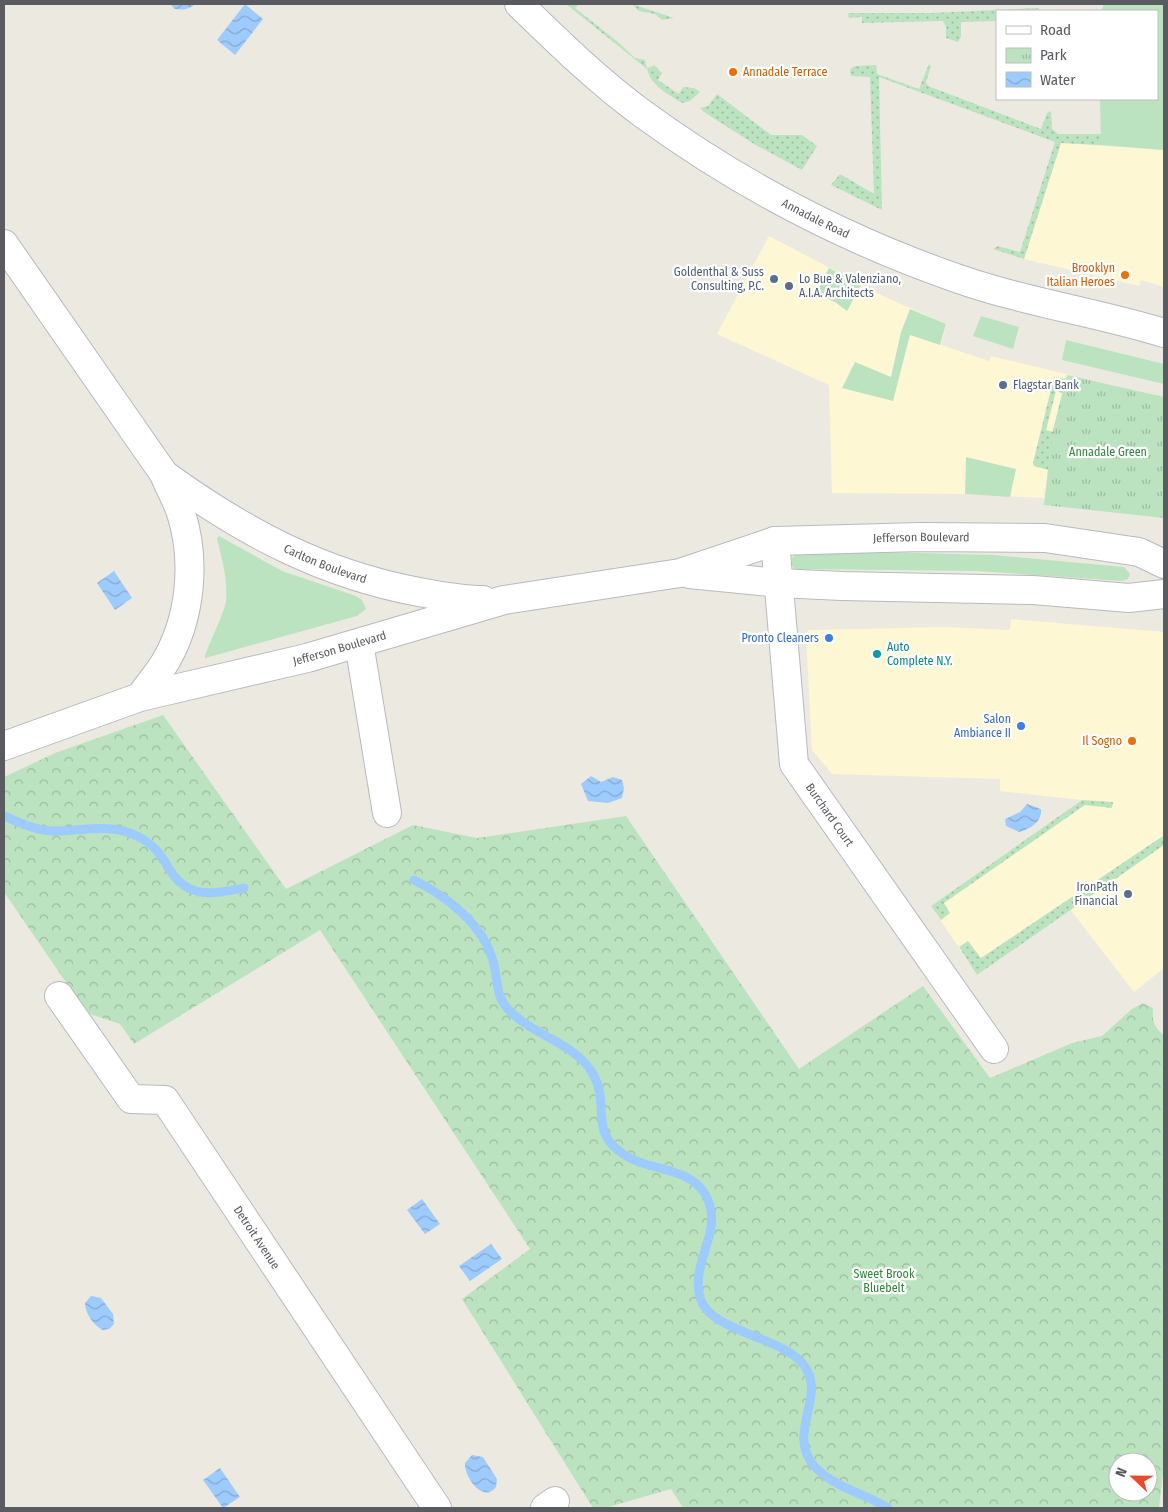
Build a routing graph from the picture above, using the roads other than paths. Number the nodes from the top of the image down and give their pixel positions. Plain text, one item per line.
1 (518, 4) edge
2 (4, 244) edge
3 (1164, 333) edge
4 (164, 474) junction
5 (775, 541) junction
6 (1164, 564) edge
7 (680, 573) junction
8 (778, 583) junction
9 (1164, 594) edge
10 (504, 600) junction
11 (359, 643) junction
12 (140, 697) junction
13 (4, 746) edge
14 (387, 813) dead end
15 (59, 996) dead end
16 (994, 1049) dead end
17 (437, 1508) edge

1 - 3 street, Annadale Road
2 - 4 street, Carlton Boulevard
4 - 10 street, Carlton Boulevard
4 - 12 street, Carlton Boulevard
5 - 6 street, Jefferson Boulevard
5 - 7 street, Jefferson Boulevard
5 - 8 street, Burchard Court
7 - 8 street, Jefferson Boulevard
7 - 10 street, Jefferson Boulevard
8 - 9 street, Jefferson Boulevard
8 - 16 street, Burchard Court
10 - 11 street, Jefferson Boulevard
11 - 12 street, Jefferson Boulevard
11 - 14 street
12 - 13 street, Jefferson Boulevard
15 - 17 street, Detroit Avenue

